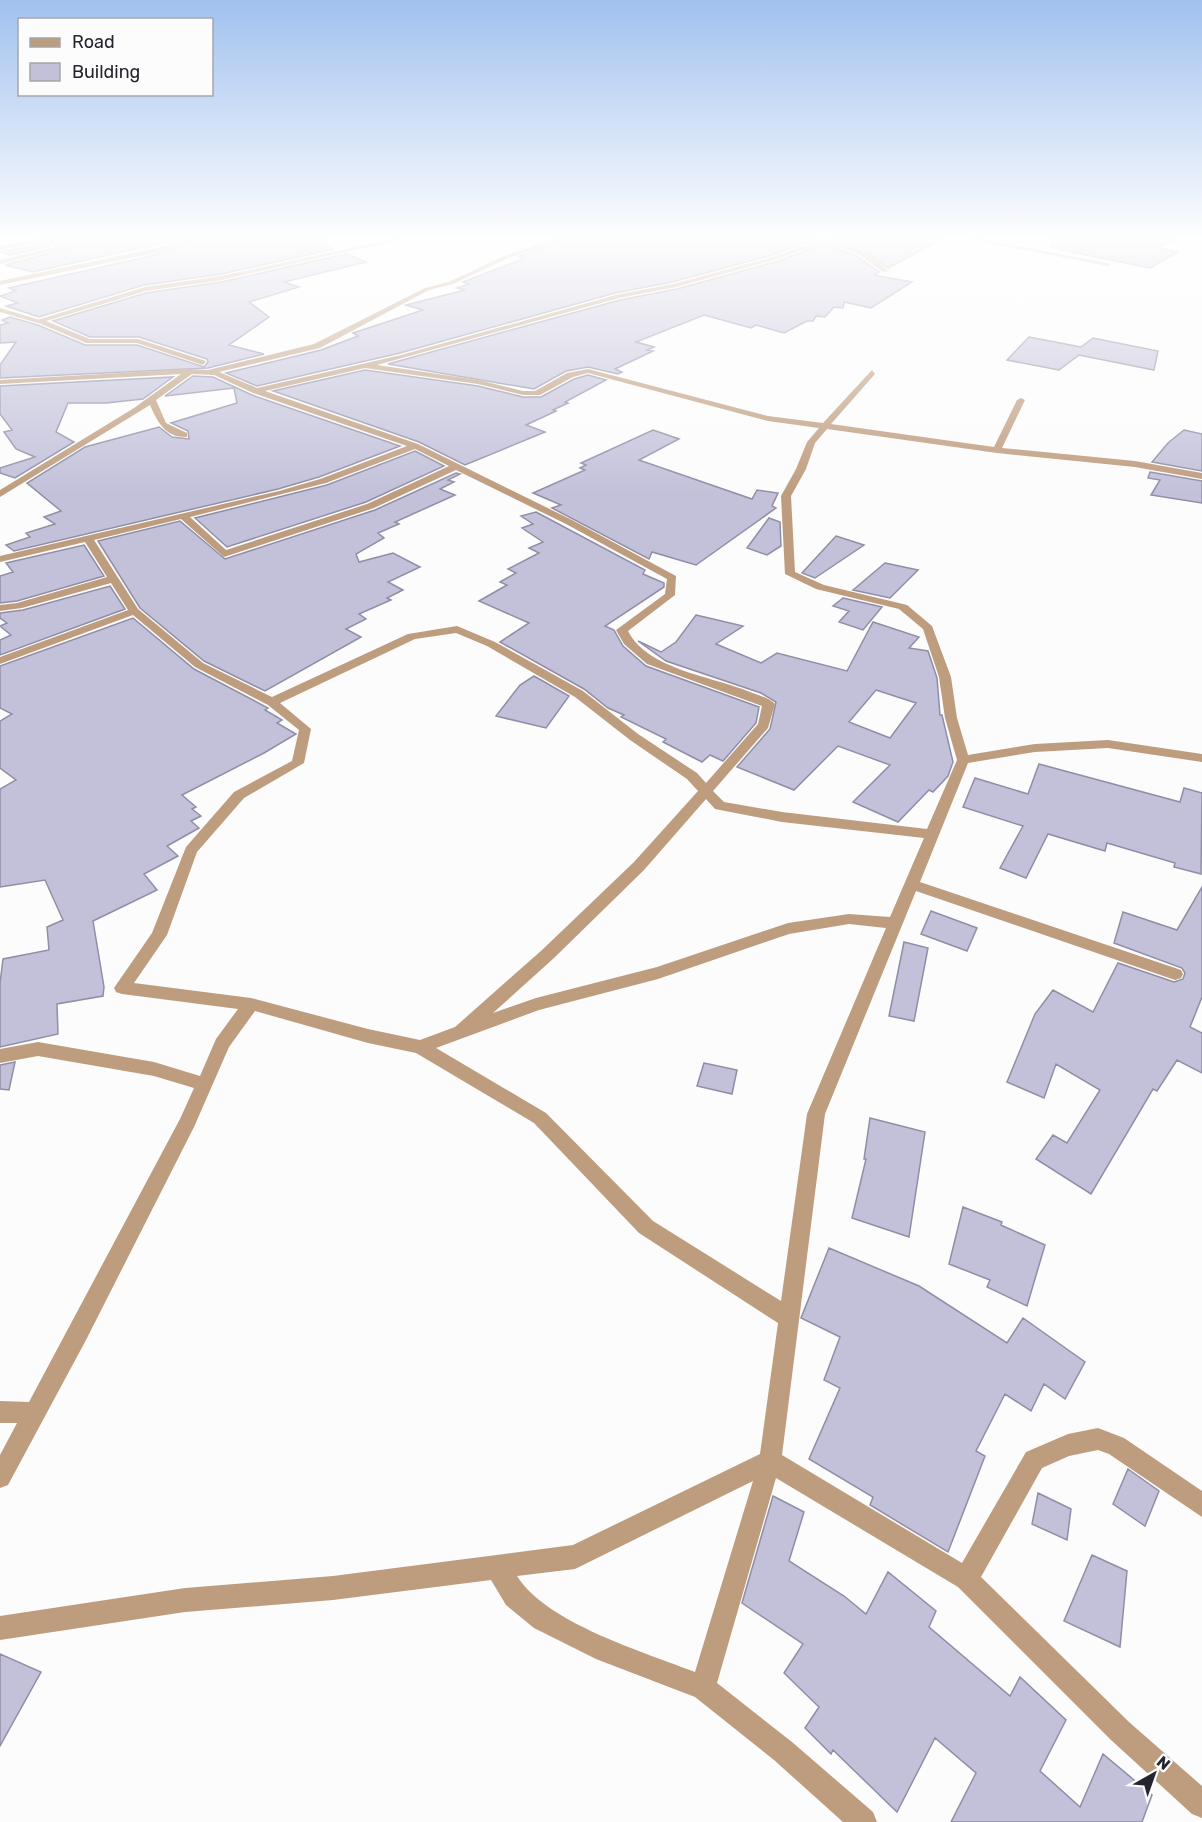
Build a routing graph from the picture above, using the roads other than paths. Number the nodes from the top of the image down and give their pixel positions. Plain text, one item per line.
1 (49, 324) edge
2 (359, 324) edge
3 (526, 324) edge
4 (366, 366) junction
5 (189, 371) junction
6 (210, 372) junction
7 (872, 372) dead end
8 (0, 382) edge
9 (256, 391) junction
10 (151, 399) junction
11 (1021, 400) dead end
12 (826, 424) junction
13 (184, 435) dead end
14 (415, 446) junction
15 (997, 450) junction
16 (454, 466) junction
17 (1202, 476) edge
18 (0, 494) edge
19 (182, 515) junction
20 (88, 539) junction
21 (0, 559) edge
22 (112, 579) junction
23 (0, 608) edge
24 (134, 611) junction
25 (0, 661) edge
26 (272, 702) junction
27 (1202, 758) edge
28 (963, 760) junction
29 (707, 792) junction
30 (931, 834) junction
31 (911, 884) junction
32 (896, 923) junction
33 (1175, 974) dead end
34 (251, 1004) junction
35 (461, 1032) junction
36 (420, 1047) junction
37 (0, 1056) edge
38 (204, 1084) junction
39 (789, 1318) junction
40 (0, 1412) edge
41 (36, 1413) junction
42 (770, 1461) junction
43 (0, 1477) edge
44 (1202, 1505) edge
45 (497, 1567) junction
46 (966, 1579) junction
47 (0, 1629) edge
48 (703, 1688) junction
49 (1202, 1804) edge
50 (863, 1822) edge

1 - 5 street
2 - 6 street
3 - 4 street
4 - 9 street
4 - 12 street
5 - 6 street
5 - 8 street
5 - 10 street
6 - 9 street
7 - 12 street
9 - 14 street
10 - 13 street
10 - 18 street
11 - 15 street
12 - 15 street
12 - 28 street
14 - 16 street
14 - 19 street
15 - 17 street
16 - 19 street
16 - 29 street
19 - 20 street
20 - 21 street
20 - 22 street
22 - 23 street
22 - 24 street
24 - 25 street
24 - 26 street
26 - 29 street
26 - 34 street
27 - 28 street
28 - 30 street
29 - 30 street
29 - 35 street
30 - 31 street
31 - 32 street
31 - 33 street
32 - 35 street
32 - 39 street
34 - 36 street
34 - 38 street
35 - 36 street
36 - 39 street
37 - 38 street
38 - 41 street
39 - 42 street
40 - 41 street
41 - 43 street
42 - 45 street
42 - 46 street
42 - 48 street
44 - 46 street
45 - 47 street
45 - 48 street
46 - 49 street
48 - 50 street

